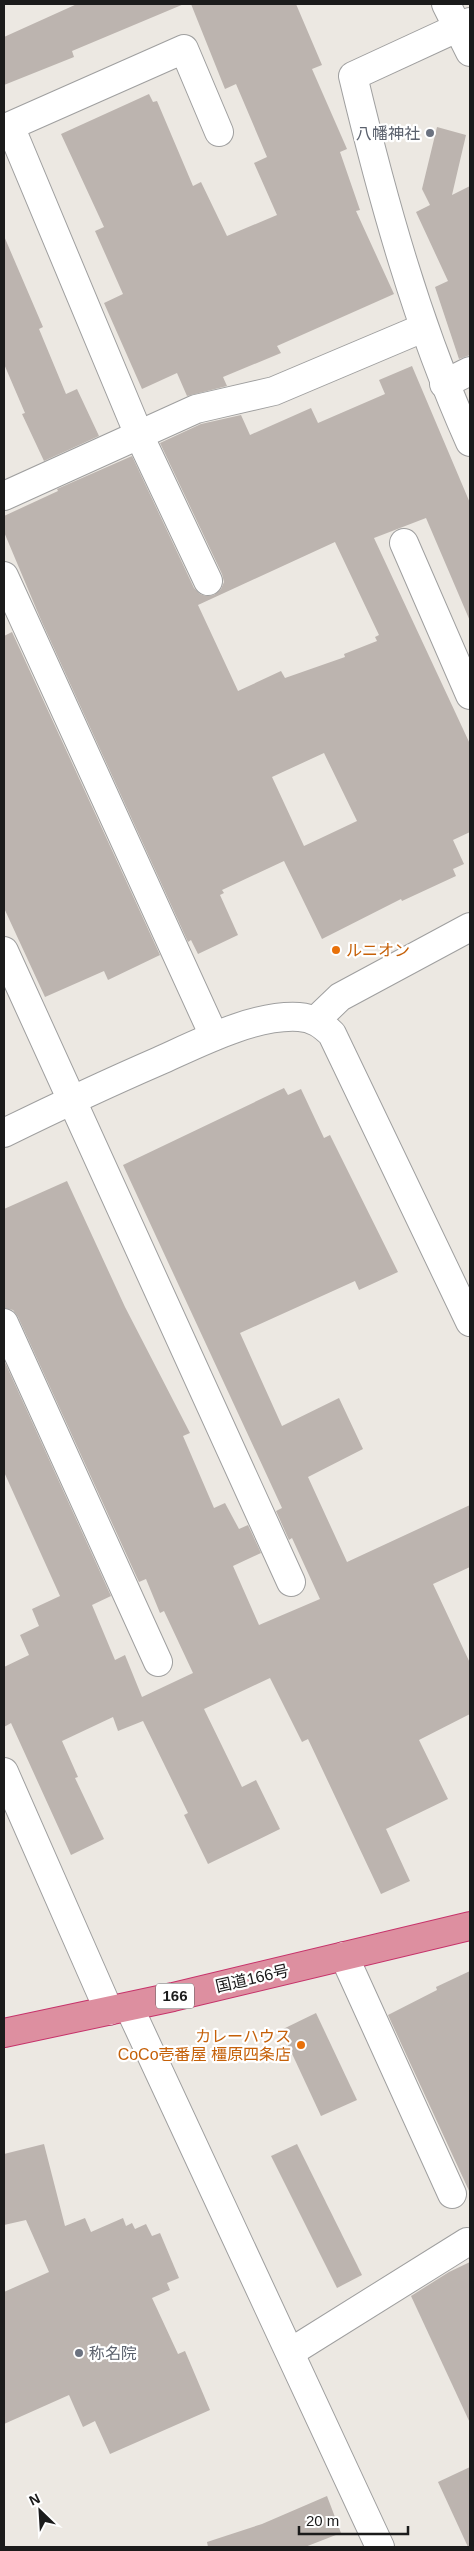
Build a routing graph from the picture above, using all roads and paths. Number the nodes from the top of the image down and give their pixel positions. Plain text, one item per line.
1 (458, 18) edge
2 (470, 52) edge
3 (7, 127) edge
4 (219, 132) dead end
5 (423, 328) junction
6 (470, 371) edge
7 (444, 384) junction
8 (139, 435) junction
9 (470, 442) edge
10 (4, 496) edge
11 (404, 543) dead end
12 (4, 576) edge
13 (208, 581) dead end
14 (470, 695) edge
15 (470, 927) edge
16 (4, 951) edge
17 (316, 1020) junction
18 (214, 1036) junction
19 (72, 1099) junction
20 (4, 1133) edge
21 (470, 1322) edge
22 (4, 1323) edge
23 (290, 1582) dead end
24 (158, 1662) dead end
25 (4, 1772) edge
26 (470, 1926) edge
27 (344, 1956) junction
28 (119, 2009) junction
29 (4, 2033) edge
30 (452, 2194) dead end
31 (469, 2244) edge
32 (291, 2352) junction
33 (380, 2547) edge

1 - 2 street
1 - 5 street
3 - 4 street
3 - 8 street
5 - 7 street
5 - 8 street
6 - 7 street
7 - 9 street
8 - 10 street
8 - 13 street
11 - 14 street
12 - 18 street
15 - 17 street
16 - 19 street
17 - 18 street
17 - 21 street
18 - 19 street
19 - 20 street
19 - 23 street
22 - 24 street
25 - 28 street
26 - 27 highway, 国道166号 / 166
27 - 28 highway, 国道166号 / 166
27 - 30 street
28 - 29 highway, 国道166号 / 166
28 - 32 street
31 - 32 street
32 - 33 street

